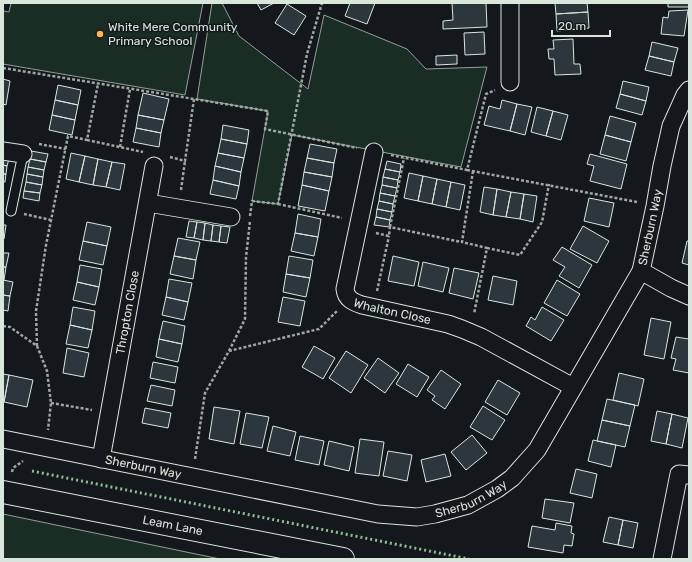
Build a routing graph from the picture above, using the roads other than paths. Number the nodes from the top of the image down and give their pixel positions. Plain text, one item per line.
1 (510, 3) edge
2 (510, 82) road end
3 (689, 90) edge
4 (3, 151) edge
5 (374, 152) road end
6 (22, 154) joint
7 (156, 158) road end
8 (148, 203) junction
9 (11, 211) road end
10 (231, 217) dead end
11 (640, 270) junction
12 (689, 296) edge
13 (573, 387) junction
14 (3, 439) edge
15 (101, 459) junction
16 (689, 475) edge
17 (5, 492) edge
18 (343, 559) edge
19 (662, 559) edge

1 - 2 street
3 - 11 street, Sherburn Way
4 - 6 street
5 - 13 street, Whalton Close
6 - 9 lane
7 - 8 street, Thropton Close
8 - 10 street
8 - 15 street, Thropton Close
11 - 12 street
11 - 13 street, Sherburn Way
13 - 15 street, Sherburn Way
14 - 15 street, Sherburn Way
16 - 19 street
17 - 18 main road, Leam Lane

